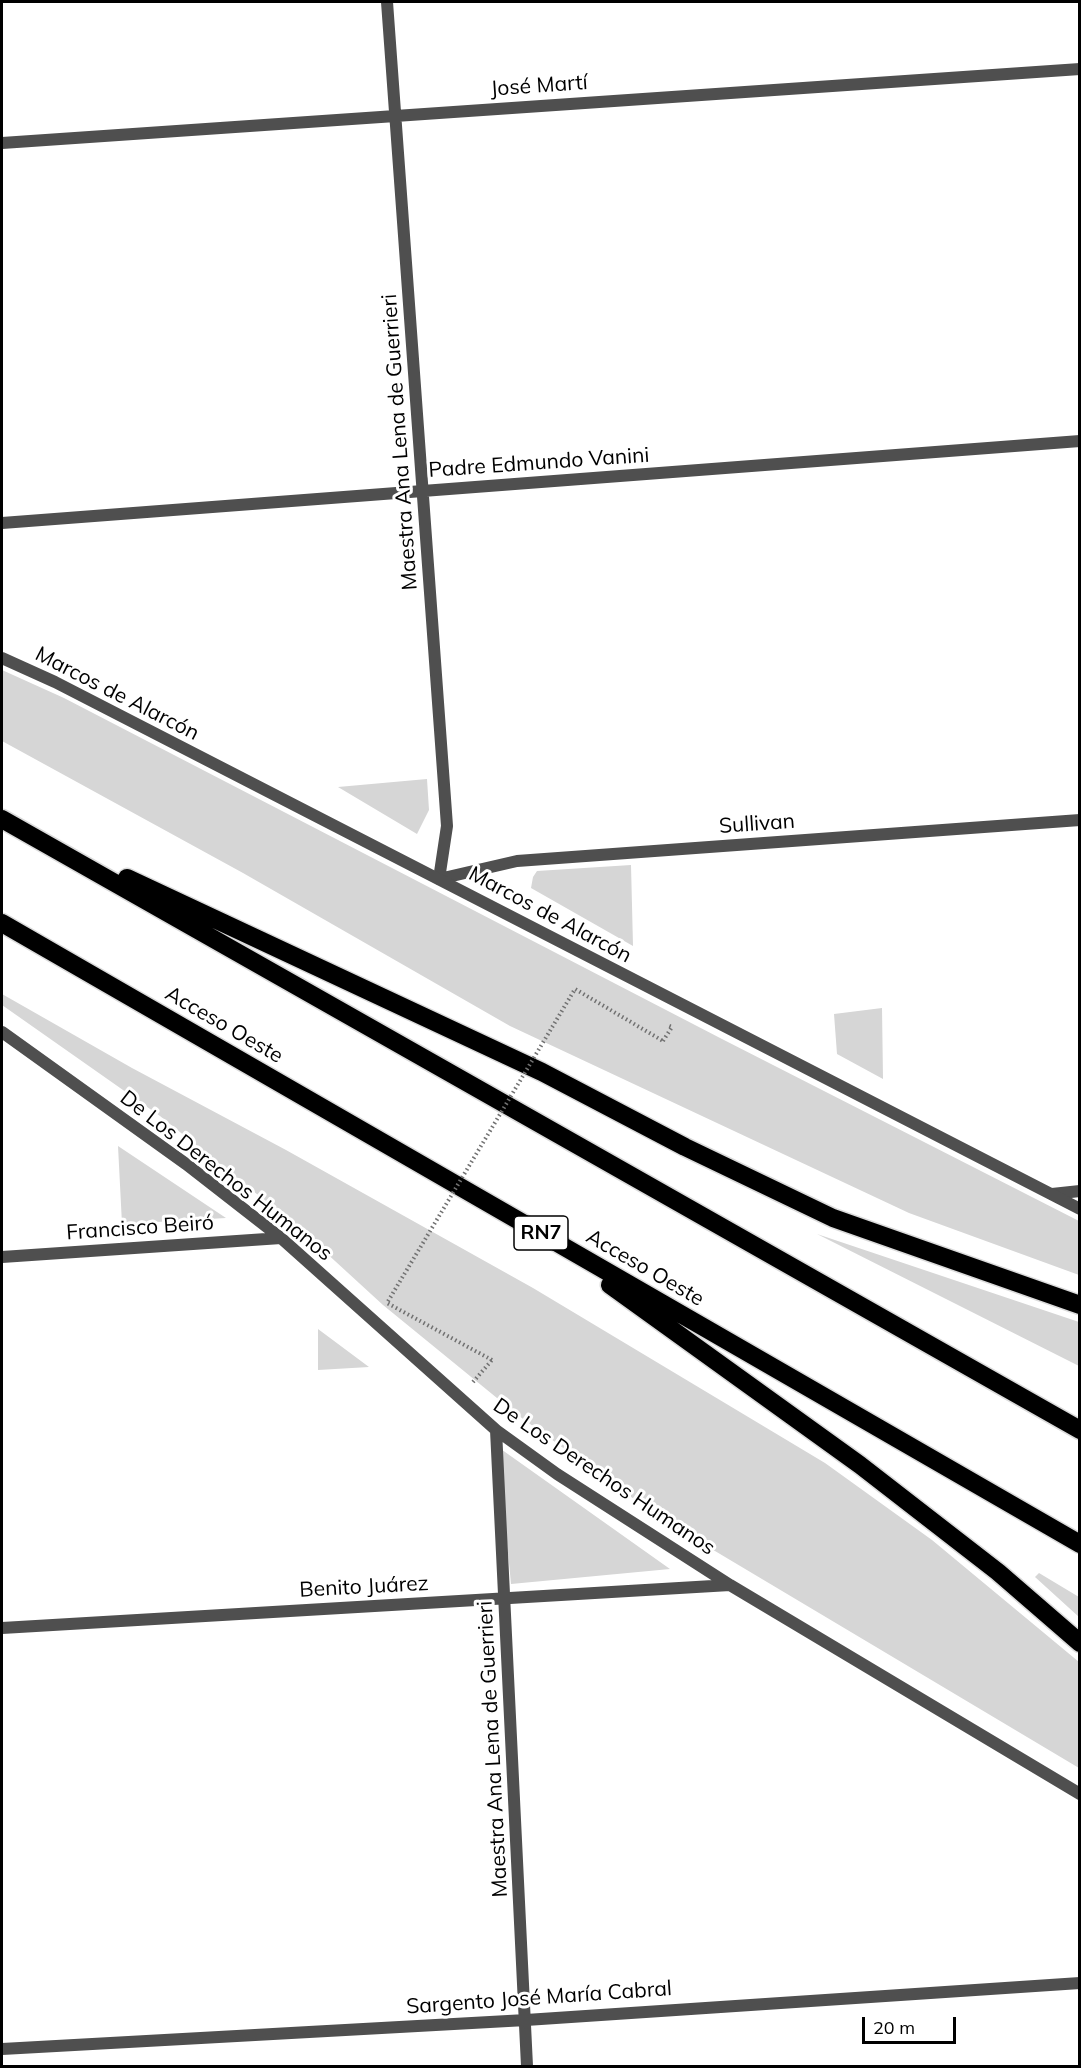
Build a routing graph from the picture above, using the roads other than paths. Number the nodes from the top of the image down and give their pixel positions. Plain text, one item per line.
1 (387, 2) edge
2 (1080, 69) edge
3 (396, 115) junction
4 (2, 143) edge
5 (1080, 441) edge
6 (423, 491) junction
7 (2, 523) edge
8 (2, 658) edge
9 (2, 819) edge
10 (1080, 820) edge
11 (439, 879) junction
12 (2, 922) edge
13 (2, 1032) edge
14 (1080, 1191) edge
15 (1052, 1194) junction
16 (1080, 1209) edge
17 (529, 1226) junction
18 (281, 1238) junction
19 (2, 1257) edge
20 (1080, 1305) edge
21 (495, 1430) junction
22 (1080, 1430) edge
23 (1080, 1544) edge
24 (730, 1585) junction
25 (505, 1598) junction
26 (2, 1628) edge
27 (1080, 1643) edge
28 (1080, 1794) edge
29 (1080, 1983) edge
30 (526, 2020) junction
31 (2, 2049) edge
32 (527, 2067) edge

1 - 3 street, Maestra Ana Lena de Guerrieri
2 - 3 street, José Martí
3 - 4 street, José Martí
3 - 6 street, Maestra Ana Lena de Guerrieri
5 - 6 street, Padre Edmundo Vanini
6 - 7 street, Padre Edmundo Vanini
6 - 11 street, Maestra Ana Lena de Guerrieri
8 - 11 street, Marcos de Alarcón
9 - 20 highway
9 - 22 highway
10 - 11 street, Sullivan
11 - 15 street, Marcos de Alarcón
12 - 17 highway, Acceso Oeste / RN7
13 - 18 street, De Los Derechos Humanos
14 - 15 street
15 - 16 street, Marcos de Alarcón
17 - 23 highway, Acceso Oeste / RN7
17 - 27 highway
18 - 19 street, Francisco Beiró
18 - 21 street, De Los Derechos Humanos
21 - 24 street, De Los Derechos Humanos
21 - 25 street, Maestra Ana Lena de Guerrieri
24 - 25 street, Benito Juárez
24 - 28 street, De Los Derechos Humanos
25 - 26 street, Benito Juárez
25 - 30 street, Maestra Ana Lena de Guerrieri
29 - 30 street, Sargento José María Cabral
30 - 31 street, Sargento José María Cabral
30 - 32 street, Maestra Ana Lena de Guerrieri

